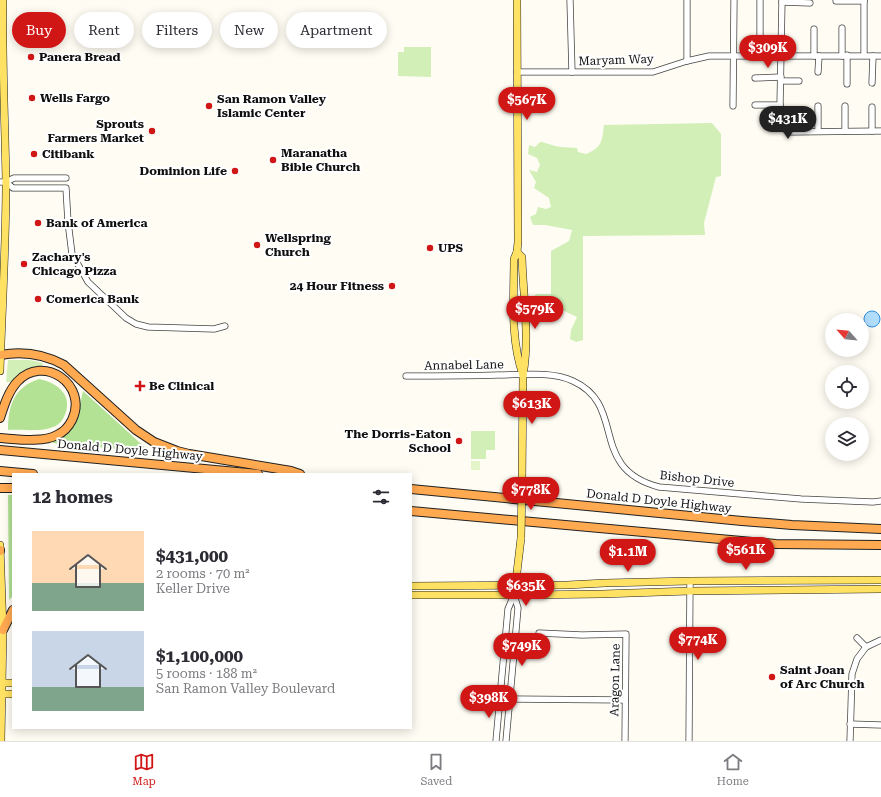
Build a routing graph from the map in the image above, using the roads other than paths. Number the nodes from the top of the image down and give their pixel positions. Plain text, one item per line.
1 (3, 0) edge
2 (517, 0) edge
3 (570, 0) edge
4 (688, 0) edge
5 (734, 0) edge
6 (760, 0) edge
7 (782, 1) edge
8 (836, 1) edge
9 (864, 1) edge
10 (810, 2) dead end
11 (842, 28) dead end
12 (814, 29) dead end
13 (734, 56) junction
14 (760, 56) junction
15 (782, 56) junction
16 (817, 56) junction
17 (844, 56) junction
18 (864, 56) junction
19 (873, 56) junction
20 (881, 56) edge
21 (687, 61) junction
22 (517, 72) junction
23 (572, 72) junction
24 (818, 72) dead end
25 (755, 78) dead end
26 (781, 79) junction
27 (799, 81) dead end
28 (872, 83) dead end
29 (847, 84) dead end
30 (755, 105) dead end
31 (734, 106) dead end
32 (818, 106) dead end
33 (845, 106) dead end
34 (872, 107) dead end
35 (780, 108) junction
36 (800, 110) dead end
37 (818, 131) junction
38 (846, 131) junction
39 (872, 131) junction
40 (881, 131) edge
41 (66, 178) dead end
42 (3, 182) edge
43 (517, 252) junction
44 (225, 326) dead end
45 (0, 355) edge
46 (0, 371) edge
47 (523, 375) junction
48 (406, 376) dead end
49 (0, 418) edge
50 (0, 438) edge
51 (0, 450) edge
52 (0, 471) edge
53 (22, 473) edge
54 (247, 473) edge
55 (297, 473) edge
56 (0, 488) edge
57 (12, 488) edge
58 (412, 489) edge
59 (881, 501) edge
60 (412, 511) edge
61 (881, 530) edge
62 (881, 544) edge
63 (0, 545) edge
64 (0, 551) edge
65 (881, 580) edge
66 (690, 581) junction
67 (515, 585) junction
68 (412, 586) edge
69 (881, 589) edge
70 (690, 591) junction
71 (412, 595) edge
72 (514, 595) junction
73 (12, 612) edge
74 (3, 630) junction
75 (539, 633) dead end
76 (857, 638) dead end
77 (881, 640) edge
78 (866, 647) junction
79 (1, 683) edge
80 (12, 683) edge
81 (1, 694) edge
82 (12, 694) edge
83 (510, 699) junction
84 (625, 700) junction
85 (850, 724) junction
86 (881, 725) edge
87 (1, 741) edge
88 (496, 741) edge
89 (506, 741) edge
90 (625, 741) edge
91 (689, 741) edge
92 (850, 741) edge

1 - 42 main road
2 - 22 main road
3 - 23 street
4 - 21 street
5 - 13 street
6 - 14 street
7 - 10 street
7 - 15 street
8 - 9 street
9 - 18 street
11 - 17 street
12 - 16 street
13 - 14 street, Maryam Way
13 - 21 street, Maryam Way
13 - 31 street
14 - 15 street, Maryam Way
15 - 16 street, Maryam Way
15 - 26 street
16 - 17 street, Maryam Way
16 - 24 street
17 - 18 street, Maryam Way
17 - 29 street
18 - 19 street, Maryam Way
19 - 20 street, Maryam Way
19 - 28 street
21 - 23 street, Maryam Way
22 - 23 street, Maryam Way
22 - 43 main road
25 - 26 street
26 - 27 street
26 - 35 street
30 - 35 street
32 - 37 street
33 - 38 street
34 - 39 street
35 - 36 street
35 - 37 street
37 - 38 street
38 - 39 street
39 - 40 street
41 - 42 street
42 - 44 street
42 - 45 main road
43 - 47 main road
43 - 47 main road
45 - 46 main road
45 - 55 highway
47 - 48 street, Annabel Lane
47 - 59 street, Bishop Drive
47 - 67 main road, bridge
49 - 50 highway
51 - 54 highway, Donald D Doyle Highway
52 - 53 highway
56 - 57 highway
58 - 61 highway, Donald D Doyle Highway
60 - 62 highway
63 - 64 main road
64 - 74 main road
65 - 66 main road
66 - 67 main road
66 - 70 street
67 - 68 main road
67 - 72 main road
69 - 70 main road
70 - 72 main road
70 - 91 street
71 - 72 main road
72 - 83 street
72 - 88 street
73 - 74 highway
74 - 79 main road
75 - 84 street, Aragon Lane
76 - 78 street
77 - 78 street
78 - 85 street
79 - 80 main road
79 - 81 main road
81 - 82 main road
81 - 87 main road
83 - 84 street
83 - 89 street
84 - 90 street, Aragon Lane
85 - 86 street
85 - 92 street

